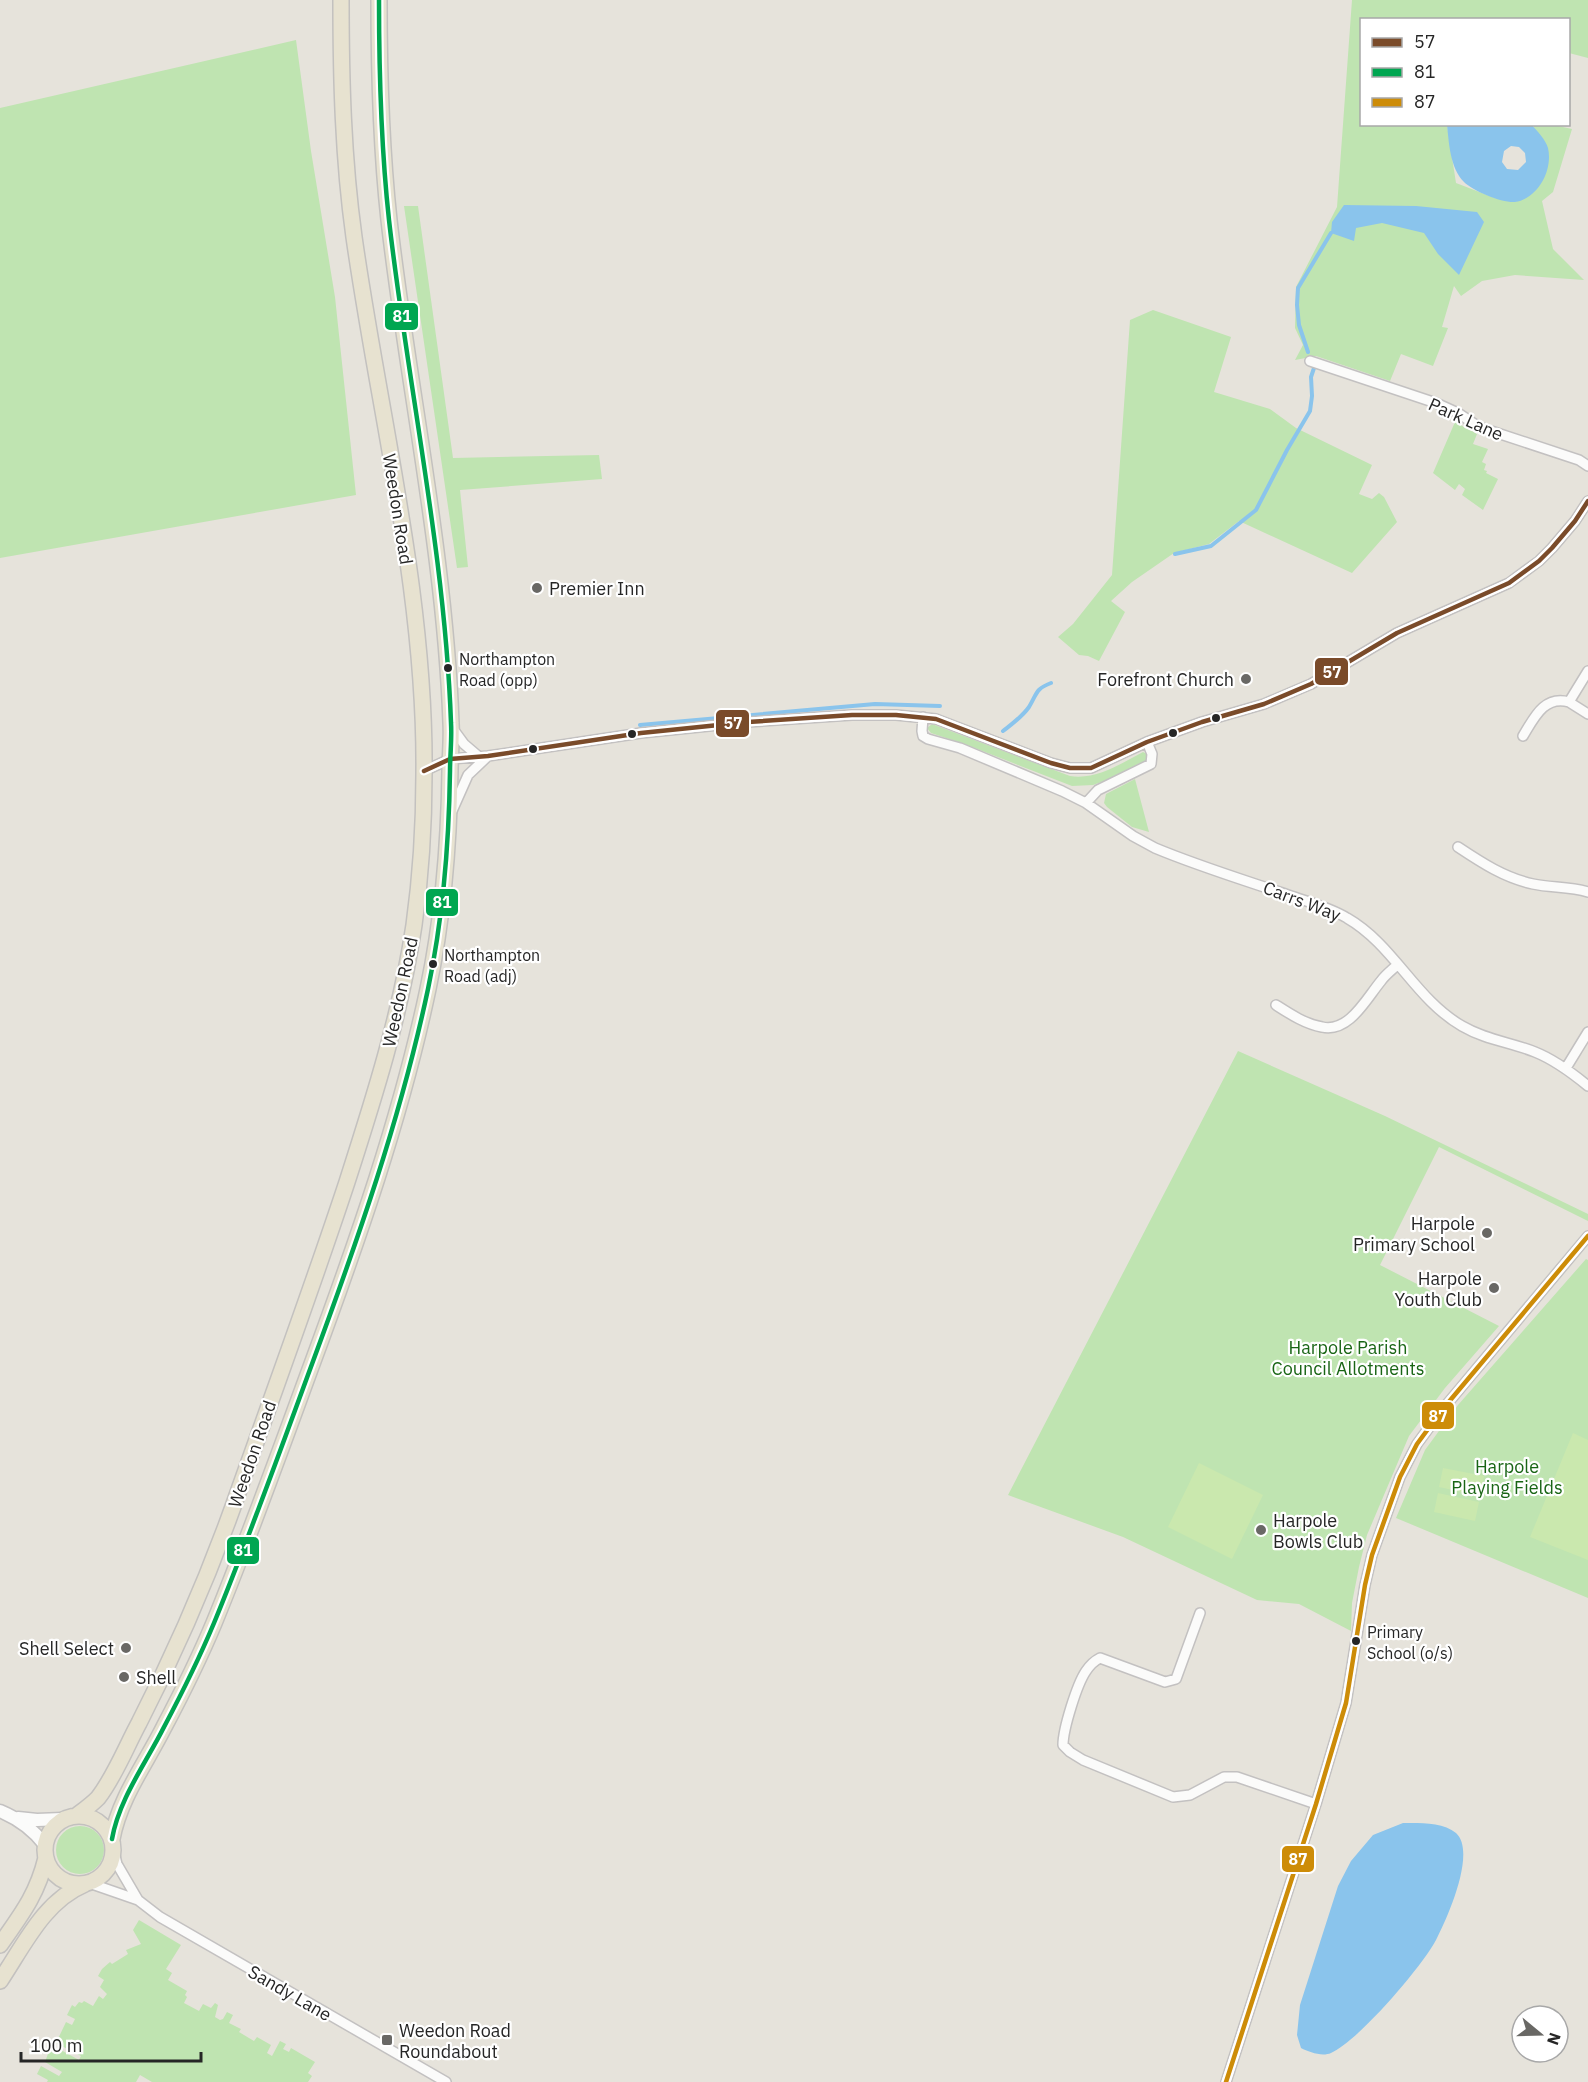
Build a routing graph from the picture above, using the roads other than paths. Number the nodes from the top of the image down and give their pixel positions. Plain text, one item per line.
1 (341, 0) edge
2 (379, 0) edge
3 (1310, 361) dead end
4 (1588, 466) edge
5 (1588, 501) edge
6 (1588, 671) edge
7 (1569, 702) junction
8 (1588, 714) edge
9 (923, 717) junction
10 (451, 727) junction
11 (1523, 736) dead end
12 (1148, 742) junction
13 (478, 756) junction
14 (488, 756) junction
15 (450, 759) junction
16 (424, 771) junction
17 (1086, 802) junction
18 (449, 818) junction
19 (1458, 847) dead end
20 (1588, 891) edge
21 (1397, 965) junction
22 (1276, 1005) dead end
23 (1588, 1032) edge
24 (1566, 1068) junction
25 (1588, 1086) edge
26 (1588, 1236) edge
27 (1200, 1612) dead end
28 (1316, 1804) junction
29 (0, 1811) edge
30 (17, 1818) junction
31 (69, 1818) junction
32 (113, 1846) junction
33 (46, 1851) junction
34 (87, 1883) junction
35 (138, 1900) junction
36 (0, 1946) edge
37 (0, 1980) edge
38 (446, 2082) edge
39 (1226, 2082) edge

1 - 16 highway, Weedon Road
2 - 10 highway, Weedon Road
3 - 4 street, Park Lane
5 - 12 street
6 - 7 street
7 - 8 street
7 - 11 street
9 - 12 street
9 - 14 street
9 - 17 street, Carrs Way
10 - 13 street
10 - 15 highway, Weedon Road
12 - 17 street
13 - 14 street
13 - 15 street
14 - 18 street
15 - 16 street
15 - 18 highway, Weedon Road
16 - 31 highway, Weedon Road
17 - 21 street, Carrs Way
18 - 32 highway, Weedon Road
19 - 20 street
21 - 22 street
21 - 24 street, Carrs Way
23 - 24 street
24 - 25 street, Carrs Way
26 - 28 street
27 - 28 street
28 - 39 street
29 - 30 street
30 - 31 street
30 - 33 street
31 - 32 highway
31 - 33 highway
32 - 34 highway
32 - 35 street
33 - 34 highway
33 - 36 highway
34 - 35 street
34 - 37 highway
35 - 38 street, Sandy Lane

